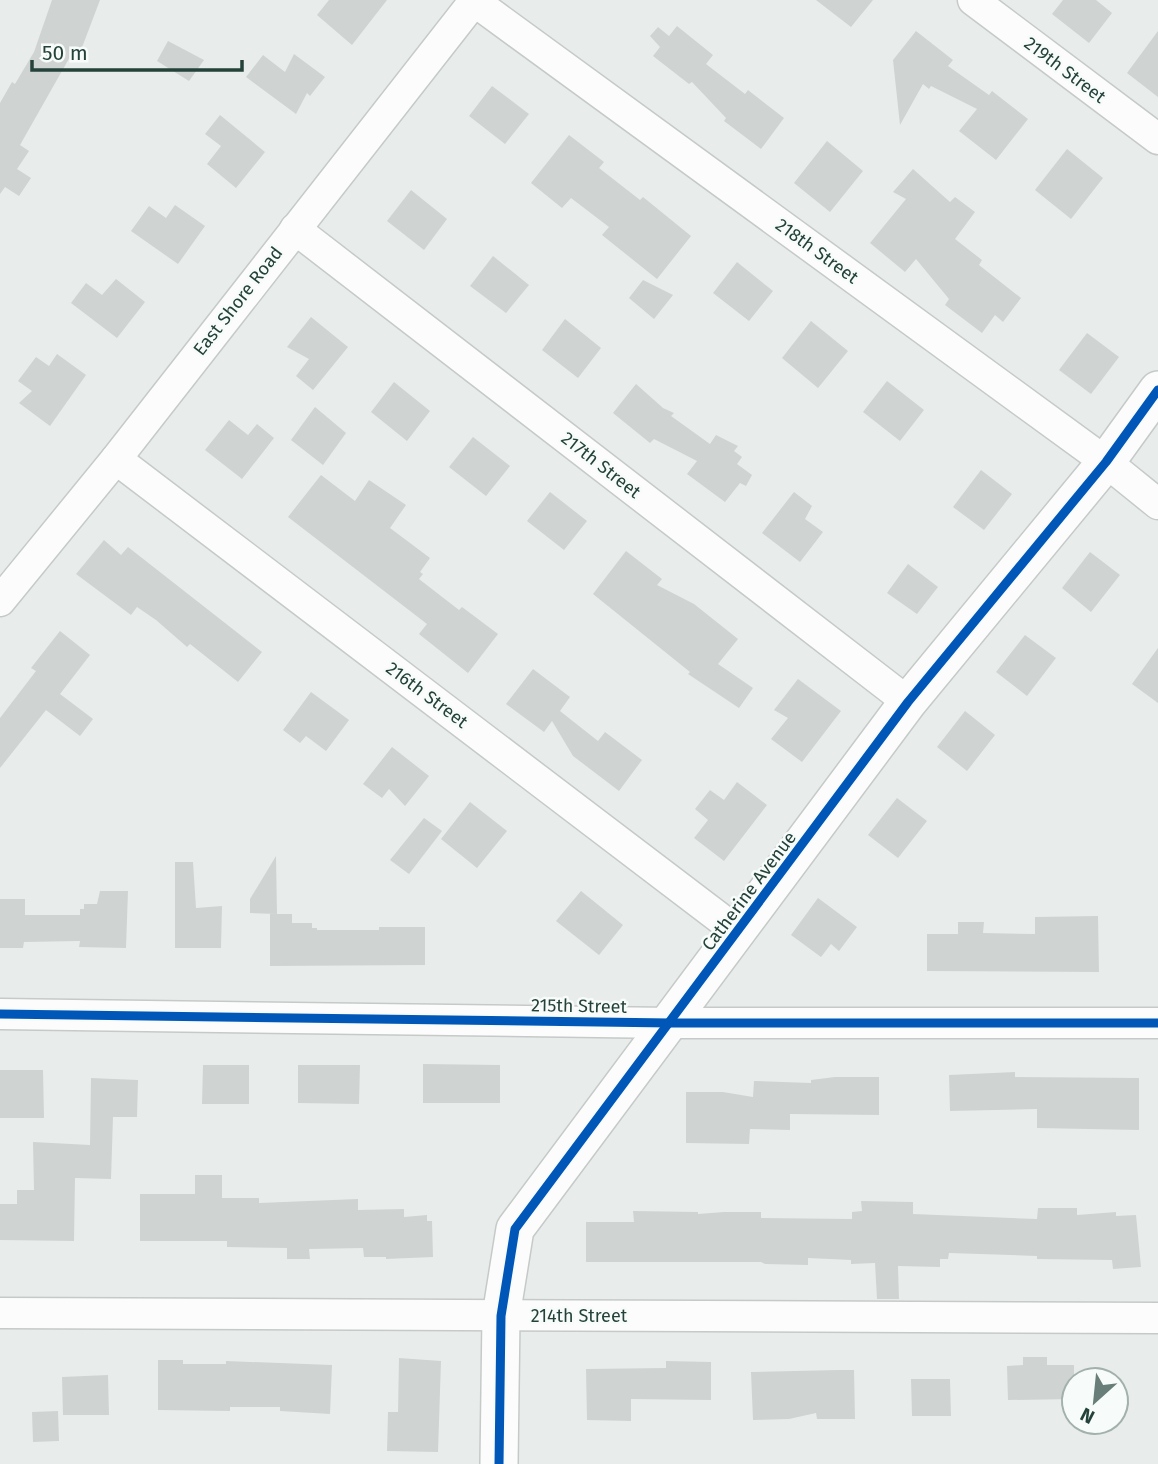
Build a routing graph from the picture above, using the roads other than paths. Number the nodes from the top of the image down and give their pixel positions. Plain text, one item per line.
1 (973, 0) edge
2 (475, 1) edge
3 (1158, 139) edge
4 (295, 229) junction
5 (1158, 390) edge
6 (116, 459) junction
7 (1106, 462) junction
8 (1158, 504) edge
9 (0, 601) edge
10 (908, 702) junction
11 (738, 932) junction
12 (0, 1014) edge
13 (670, 1023) junction
14 (1158, 1023) edge
15 (0, 1313) edge
16 (500, 1316) junction
17 (1158, 1318) edge
18 (499, 1464) edge

1 - 3 street, 219th Street
2 - 4 street, East Shore Road
2 - 7 street, 218th Street
4 - 6 street, East Shore Road
4 - 10 street, 217th Street
5 - 7 street, Catherine Avenue
6 - 9 street, East Shore Road
6 - 11 street, 216th Street
7 - 8 street, 218th Street
7 - 10 street, Catherine Avenue
10 - 11 street, Catherine Avenue
11 - 13 street, Catherine Avenue
12 - 13 street, 215th Street
13 - 14 street, 215th Street
13 - 16 street, Catherine Avenue
15 - 16 street, 214th Street
16 - 17 street, 214th Street
16 - 18 street, Catherine Avenue

